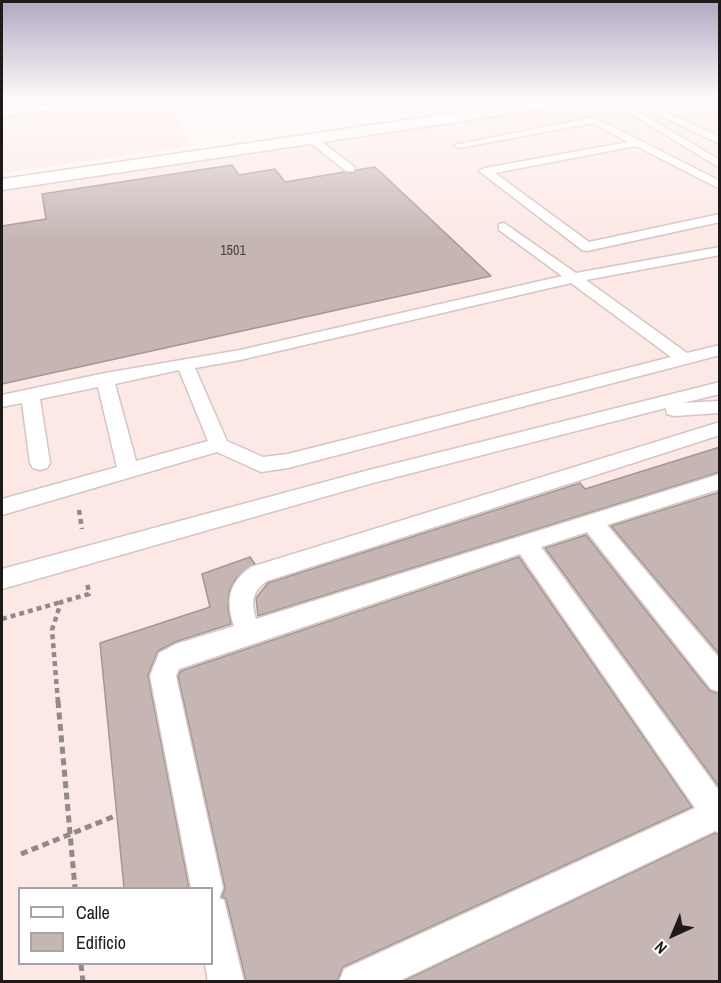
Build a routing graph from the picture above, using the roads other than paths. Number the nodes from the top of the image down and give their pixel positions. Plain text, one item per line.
1 (266, 146) edge
2 (321, 146) edge
3 (460, 146) edge
4 (558, 146) edge
5 (622, 146) edge
6 (643, 146) edge
7 (688, 146) edge
8 (469, 153) dead end
9 (481, 160) dead end
10 (720, 165) edge
11 (351, 168) dead end
12 (2, 185) edge
13 (720, 186) edge
14 (713, 224) edge
15 (504, 227) dead end
16 (720, 251) edge
17 (573, 278) junction
18 (720, 350) edge
19 (684, 359) junction
20 (185, 364) junction
21 (105, 378) junction
22 (720, 388) edge
23 (30, 395) junction
24 (2, 401) edge
25 (720, 407) edge
26 (616, 413) junction
27 (720, 428) edge
28 (219, 445) junction
29 (40, 463) dead end
30 (128, 471) junction
31 (720, 481) edge
32 (2, 507) edge
33 (592, 522) junction
34 (525, 543) junction
35 (2, 579) edge
36 (248, 632) junction
37 (720, 680) edge
38 (718, 816) edge
39 (207, 887) edge
40 (213, 917) edge
41 (226, 981) edge
42 (357, 981) edge

1 - 12 street
2 - 11 lane
3 - 8 lane
4 - 9 lane
5 - 14 lane
6 - 13 lane
7 - 10 lane
15 - 17 lane
16 - 17 lane
17 - 19 lane
17 - 20 lane
18 - 19 lane
19 - 28 lane
20 - 21 lane
20 - 28 lane
21 - 23 lane
21 - 30 lane
22 - 26 lane
23 - 24 lane
23 - 29 lane
25 - 26 lane
26 - 35 lane
27 - 36 lane
28 - 30 lane
30 - 32 lane
31 - 33 lane
33 - 34 lane
33 - 37 lane
34 - 36 lane
34 - 38 lane
36 - 39 lane
38 - 42 lane
40 - 41 lane

